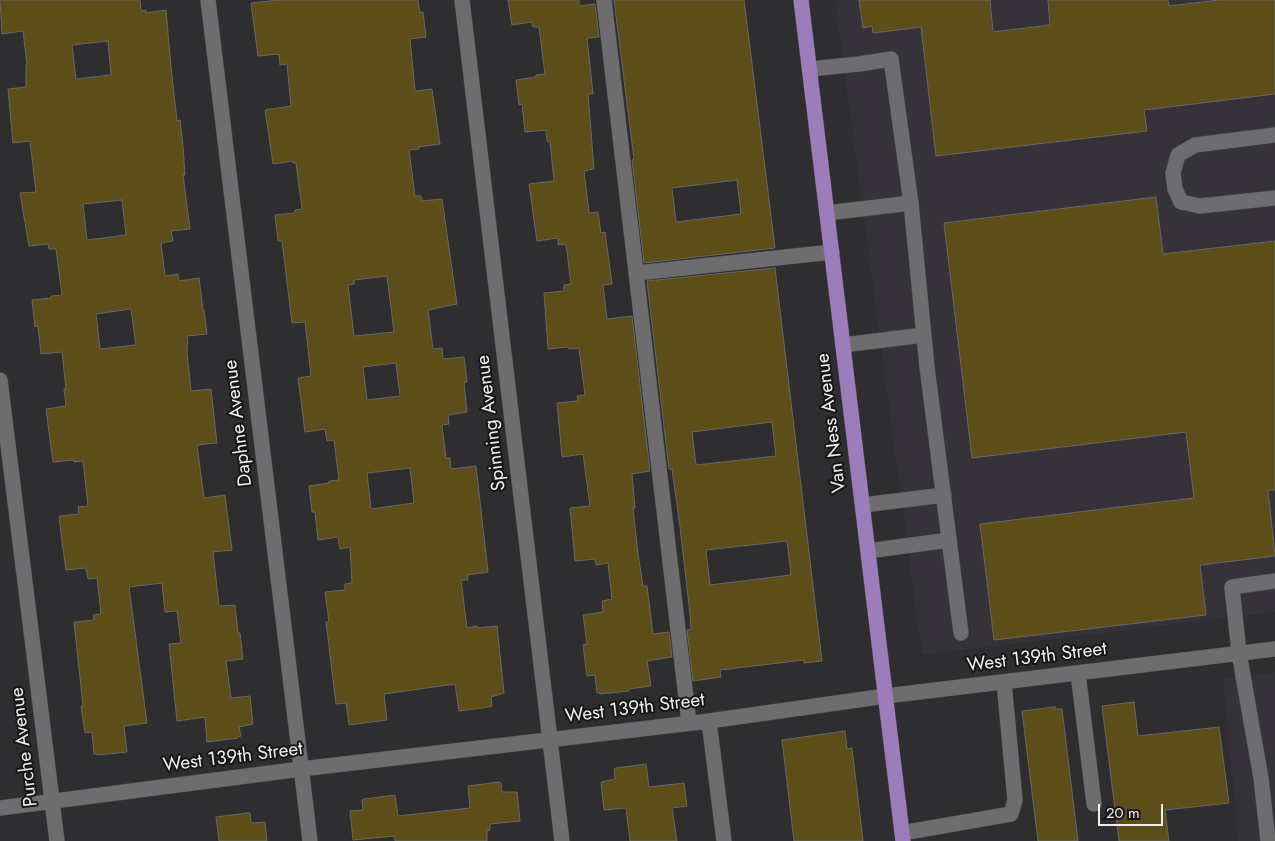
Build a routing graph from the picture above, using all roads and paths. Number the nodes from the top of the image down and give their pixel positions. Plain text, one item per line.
1 (208, 0) edge
2 (462, 0) edge
3 (604, 0) edge
4 (801, 0) edge
5 (810, 69) junction
6 (1275, 135) edge
7 (1275, 198) edge
8 (911, 203) junction
9 (827, 213) junction
10 (832, 252) junction
11 (637, 273) junction
12 (924, 335) junction
13 (843, 345) junction
14 (0, 380) edge
15 (944, 495) junction
16 (862, 505) junction
17 (949, 540) junction
18 (868, 551) junction
19 (1275, 581) edge
20 (961, 633) dead end
21 (1275, 649) edge
22 (1239, 653) junction
23 (1078, 673) junction
24 (1004, 682) junction
25 (886, 696) junction
26 (709, 720) junction
27 (689, 723) junction
28 (549, 739) junction
29 (301, 769) junction
30 (52, 802) junction
31 (1094, 804) dead end
32 (0, 808) edge
33 (903, 837) edge
34 (56, 841) edge
35 (310, 841) edge
36 (562, 841) edge
37 (724, 841) edge
38 (1268, 841) edge

1 - 29 street, Daphne Avenue
2 - 28 street, Spinning Avenue
3 - 11 street
4 - 5 main road, Van Ness Avenue
5 - 8 street
5 - 9 main road, Van Ness Avenue
6 - 7 street
8 - 9 street
8 - 12 street
9 - 10 main road, Van Ness Avenue
10 - 11 street
10 - 13 main road, Van Ness Avenue
11 - 27 street
12 - 13 street
12 - 15 street
13 - 16 main road, Van Ness Avenue
14 - 30 street, Purche Avenue
15 - 16 street
15 - 17 street
16 - 18 main road, Van Ness Avenue
17 - 18 street
17 - 20 street
18 - 25 main road, Van Ness Avenue
19 - 22 street
21 - 22 street, West 139th Street
22 - 23 street, West 139th Street
22 - 38 street
23 - 24 street, West 139th Street
23 - 31 street
24 - 25 street, West 139th Street
24 - 33 street
25 - 26 street, West 139th Street
25 - 33 main road, Van Ness Avenue
26 - 27 street, West 139th Street
26 - 37 street
27 - 28 street, West 139th Street
28 - 29 street, West 139th Street
28 - 36 street, Spinning Avenue
29 - 30 street, West 139th Street
29 - 35 street, Daphne Avenue
30 - 32 street, West 139th Street
30 - 34 street, Purche Avenue

